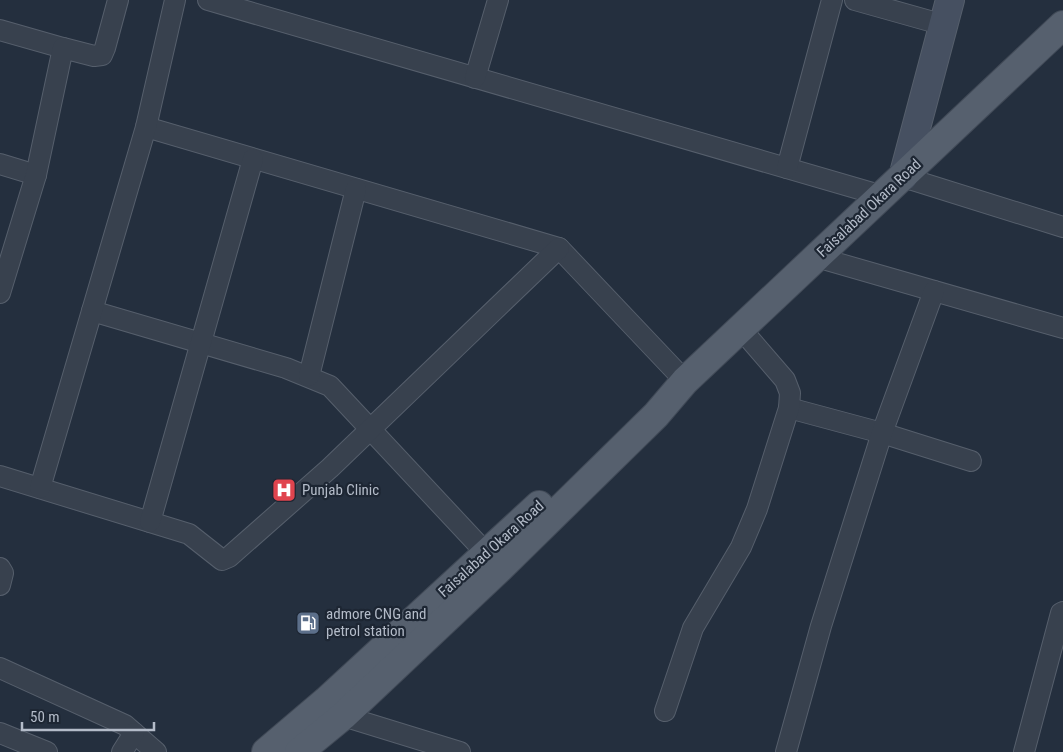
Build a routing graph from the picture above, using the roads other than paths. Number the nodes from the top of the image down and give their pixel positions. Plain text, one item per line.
1 (118, 0) edge
2 (175, 0) edge
3 (498, 0) edge
4 (832, 0) edge
5 (855, 0) edge
6 (213, 1) edge
7 (947, 12) edge
8 (1063, 26) edge
9 (0, 30) edge
10 (63, 48) junction
11 (475, 78) junction
12 (146, 127) junction
13 (253, 159) junction
14 (0, 164) edge
15 (787, 168) junction
16 (36, 175) junction
17 (903, 177) junction
18 (356, 189) junction
19 (882, 196) junction
20 (1063, 227) edge
21 (559, 248) junction
22 (816, 257) junction
23 (934, 291) junction
24 (0, 292) edge
25 (92, 311) junction
26 (1063, 328) edge
27 (741, 329) junction
28 (200, 342) junction
29 (309, 376) junction
30 (680, 386) junction
31 (790, 408) junction
32 (371, 429) junction
33 (882, 433) junction
34 (971, 461) dead end
35 (0, 476) edge
36 (40, 488) junction
37 (150, 522) junction
38 (486, 553) junction
39 (0, 568) edge
40 (0, 585) edge
41 (1063, 612) edge
42 (0, 668) edge
43 (666, 711) dead end
44 (343, 716) junction
45 (134, 732) junction
46 (0, 734) edge
47 (47, 752) edge
48 (122, 752) edge
49 (156, 752) edge
50 (266, 752) edge
51 (299, 752) edge
52 (460, 752) edge
53 (786, 752) edge
54 (1024, 752) edge

1 - 10 street
2 - 12 street
3 - 11 street
4 - 15 street
5 - 7 street
6 - 11 street
7 - 17 street
8 - 17 main road, Faisalabad Okara Road
9 - 10 street
10 - 16 street
11 - 15 street
12 - 13 street
12 - 25 street
13 - 18 street
13 - 28 street
14 - 16 street
15 - 19 street
16 - 24 street
17 - 19 main road, Faisalabad Okara Road
17 - 20 street
18 - 21 street
18 - 29 street
19 - 22 main road, Faisalabad Okara Road
21 - 30 street
21 - 32 street
22 - 23 street
22 - 27 main road, Faisalabad Okara Road
23 - 26 street
23 - 33 street
25 - 28 street
25 - 36 street
27 - 30 main road, Faisalabad Okara Road
27 - 31 street
28 - 29 street
28 - 37 street
29 - 32 street
30 - 38 main road, Faisalabad Okara Road
30 - 44 main road, Faisalabad Okara Road
31 - 33 street
31 - 43 street
32 - 37 street
32 - 38 street
33 - 34 street
33 - 53 street
35 - 36 street
36 - 37 street
38 - 50 main road, Faisalabad Okara Road
39 - 40 street
41 - 54 street
42 - 45 street
44 - 51 main road, Faisalabad Okara Road
44 - 52 street
45 - 48 street
45 - 49 street
46 - 47 street

